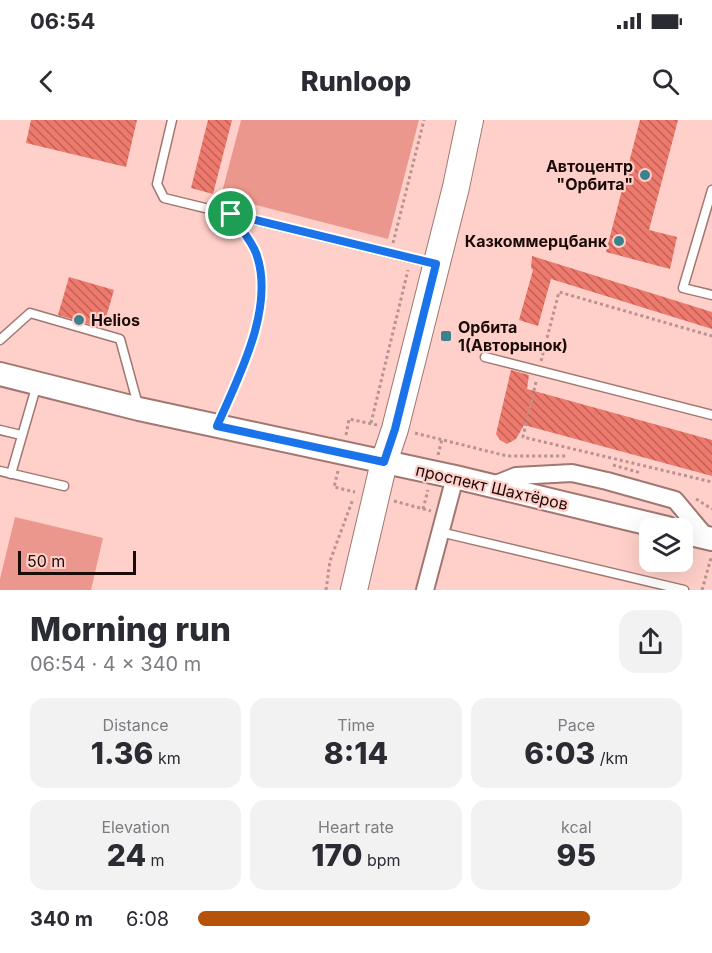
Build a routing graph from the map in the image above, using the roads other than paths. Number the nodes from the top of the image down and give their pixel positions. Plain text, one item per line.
1 (172, 120) edge
2 (470, 120) edge
3 (712, 190) edge
4 (231, 214) junction
5 (436, 264) junction
6 (712, 295) edge
7 (0, 340) edge
8 (485, 357) dead end
9 (0, 374) edge
10 (38, 384) junction
11 (139, 409) junction
12 (712, 415) edge
13 (217, 426) junction
14 (0, 430) edge
15 (21, 435) junction
16 (384, 462) junction
17 (0, 471) edge
18 (11, 474) junction
19 (455, 477) junction
20 (64, 486) dead end
21 (491, 486) junction
22 (639, 521) edge
23 (440, 532) junction
24 (693, 536) edge
25 (710, 543) edge
26 (354, 590) edge
27 (425, 590) edge
28 (684, 590) edge

1 - 4 lane
2 - 5 main road
3 - 6 lane
4 - 5 lane
4 - 13 lane
5 - 16 main road
7 - 11 lane
8 - 12 lane
9 - 10 main road, проспект Шахтёров
10 - 11 main road, проспект Шахтёров
10 - 15 lane
11 - 13 main road, проспект Шахтёров
13 - 16 main road, проспект Шахтёров
14 - 15 lane
15 - 18 lane
16 - 19 main road, проспект Шахтёров
16 - 26 main road
17 - 18 lane
18 - 20 lane
19 - 21 main road, проспект Шахтёров
19 - 23 street
21 - 22 main road, проспект Шахтёров
21 - 25 street
23 - 27 street
23 - 28 lane
24 - 25 main road

